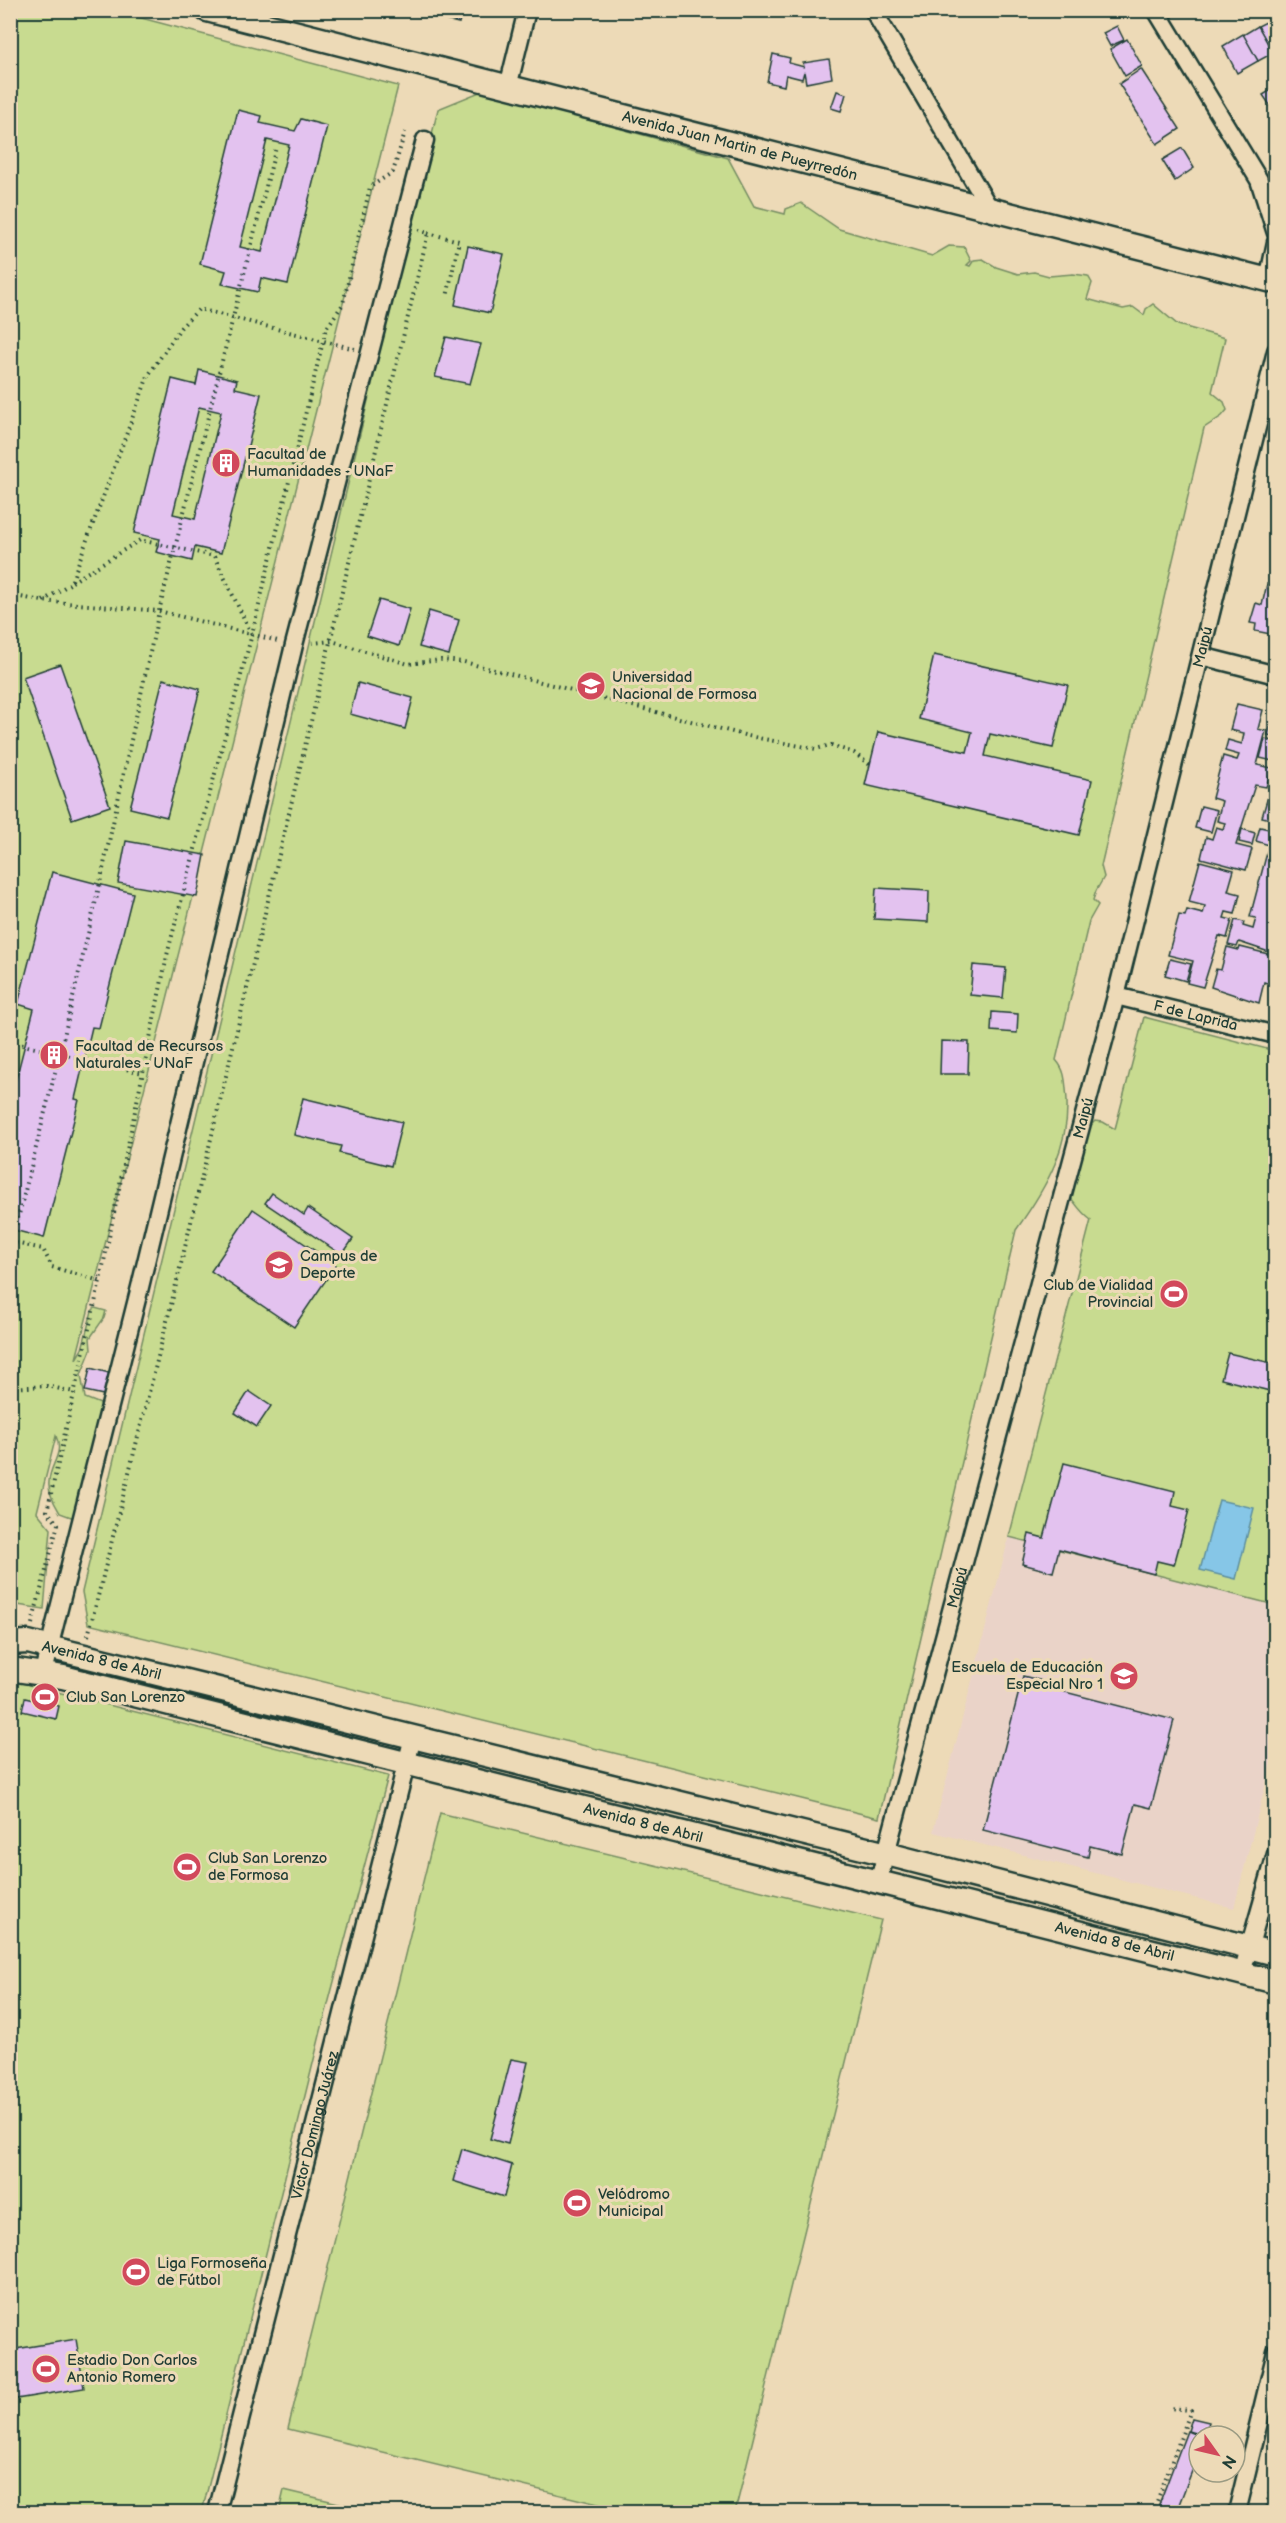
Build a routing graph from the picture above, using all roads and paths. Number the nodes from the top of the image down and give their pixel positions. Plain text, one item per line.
1 (207, 10) edge
2 (527, 10) edge
3 (873, 10) edge
4 (1156, 10) edge
5 (508, 87) junction
6 (405, 132) dead end
7 (425, 140) dead end
8 (276, 147) dead end
9 (990, 210) junction
10 (404, 226) junction
11 (428, 233) junction
12 (1275, 233) edge
13 (1275, 242) edge
14 (1272, 281) edge
15 (447, 297) dead end
16 (235, 317) junction
17 (324, 341) junction
18 (1275, 351) edge
19 (370, 352) junction
20 (175, 547) junction
21 (71, 583) junction
22 (10, 595) edge
23 (42, 601) junction
24 (159, 611) junction
25 (252, 634) junction
26 (332, 641) junction
27 (294, 645) junction
28 (1201, 656) junction
29 (1275, 675) edge
30 (870, 765) dead end
31 (1116, 996) junction
32 (1275, 1032) edge
33 (10, 1042) edge
34 (60, 1053) junction
35 (142, 1073) junction
36 (11, 1242) edge
37 (100, 1281) junction
38 (10, 1388) edge
39 (74, 1392) junction
40 (19, 1642) edge
41 (50, 1648) junction
42 (83, 1655) junction
43 (10, 1669) edge
44 (43, 1672) junction
45 (413, 1737) junction
46 (406, 1763) junction
47 (887, 1854) junction
48 (1275, 1854) edge
49 (878, 1883) junction
50 (1250, 1947) junction
51 (1275, 1954) edge
52 (1242, 1973) junction
53 (1275, 1982) edge
54 (1275, 2352) edge
55 (1169, 2408) dead end
56 (1275, 2470) edge
57 (217, 2512) edge
58 (1153, 2512) edge
59 (1237, 2512) edge
60 (1265, 2512) edge

1 - 5 main road, Avenida Juan Martin de Pueyrredón
2 - 5 street
3 - 9 street
4 - 12 street
5 - 9 main road, Avenida Juan Martin de Pueyrredón
6 - 17 path
7 - 10 street
8 - 16 path
9 - 14 main road, Avenida Juan Martin de Pueyrredón
10 - 11 path
10 - 19 street
11 - 15 path
11 - 26 path
13 - 14 street
16 - 17 path
16 - 20 path
16 - 21 path
17 - 19 path
17 - 25 path
18 - 28 street, Maipú
19 - 27 street
20 - 21 path
20 - 24 path
20 - 25 path
21 - 23 path
22 - 23 path
23 - 24 path
24 - 25 path
24 - 34 path
25 - 27 path
25 - 35 path
26 - 27 path
26 - 30 path
26 - 42 path
27 - 41 street
28 - 29 street
28 - 31 street, Maipú
31 - 32 street, F de Laprida
31 - 47 street, Maipú
33 - 34 path
34 - 35 path
34 - 36 path
35 - 37 path
36 - 37 path
37 - 39 path
38 - 39 path
39 - 40 path
40 - 41 main road, Avenida 8 de Abril
41 - 42 main road, Avenida 8 de Abril
41 - 44 street
42 - 45 main road, Avenida 8 de Abril
43 - 44 main road, Avenida 8 de Abril
44 - 46 main road, Avenida 8 de Abril
45 - 46 street, Víctor Domingo Juárez
45 - 47 main road, Avenida 8 de Abril
46 - 49 main road, Avenida 8 de Abril
46 - 57 street, Víctor Domingo Juárez
47 - 49 street, Maipú
47 - 50 main road, Avenida 8 de Abril
48 - 50 street
49 - 52 main road, Avenida 8 de Abril
50 - 51 main road, Avenida 8 de Abril
50 - 52 street
52 - 53 main road, Avenida 8 de Abril
54 - 59 street
55 - 58 path
56 - 60 path

